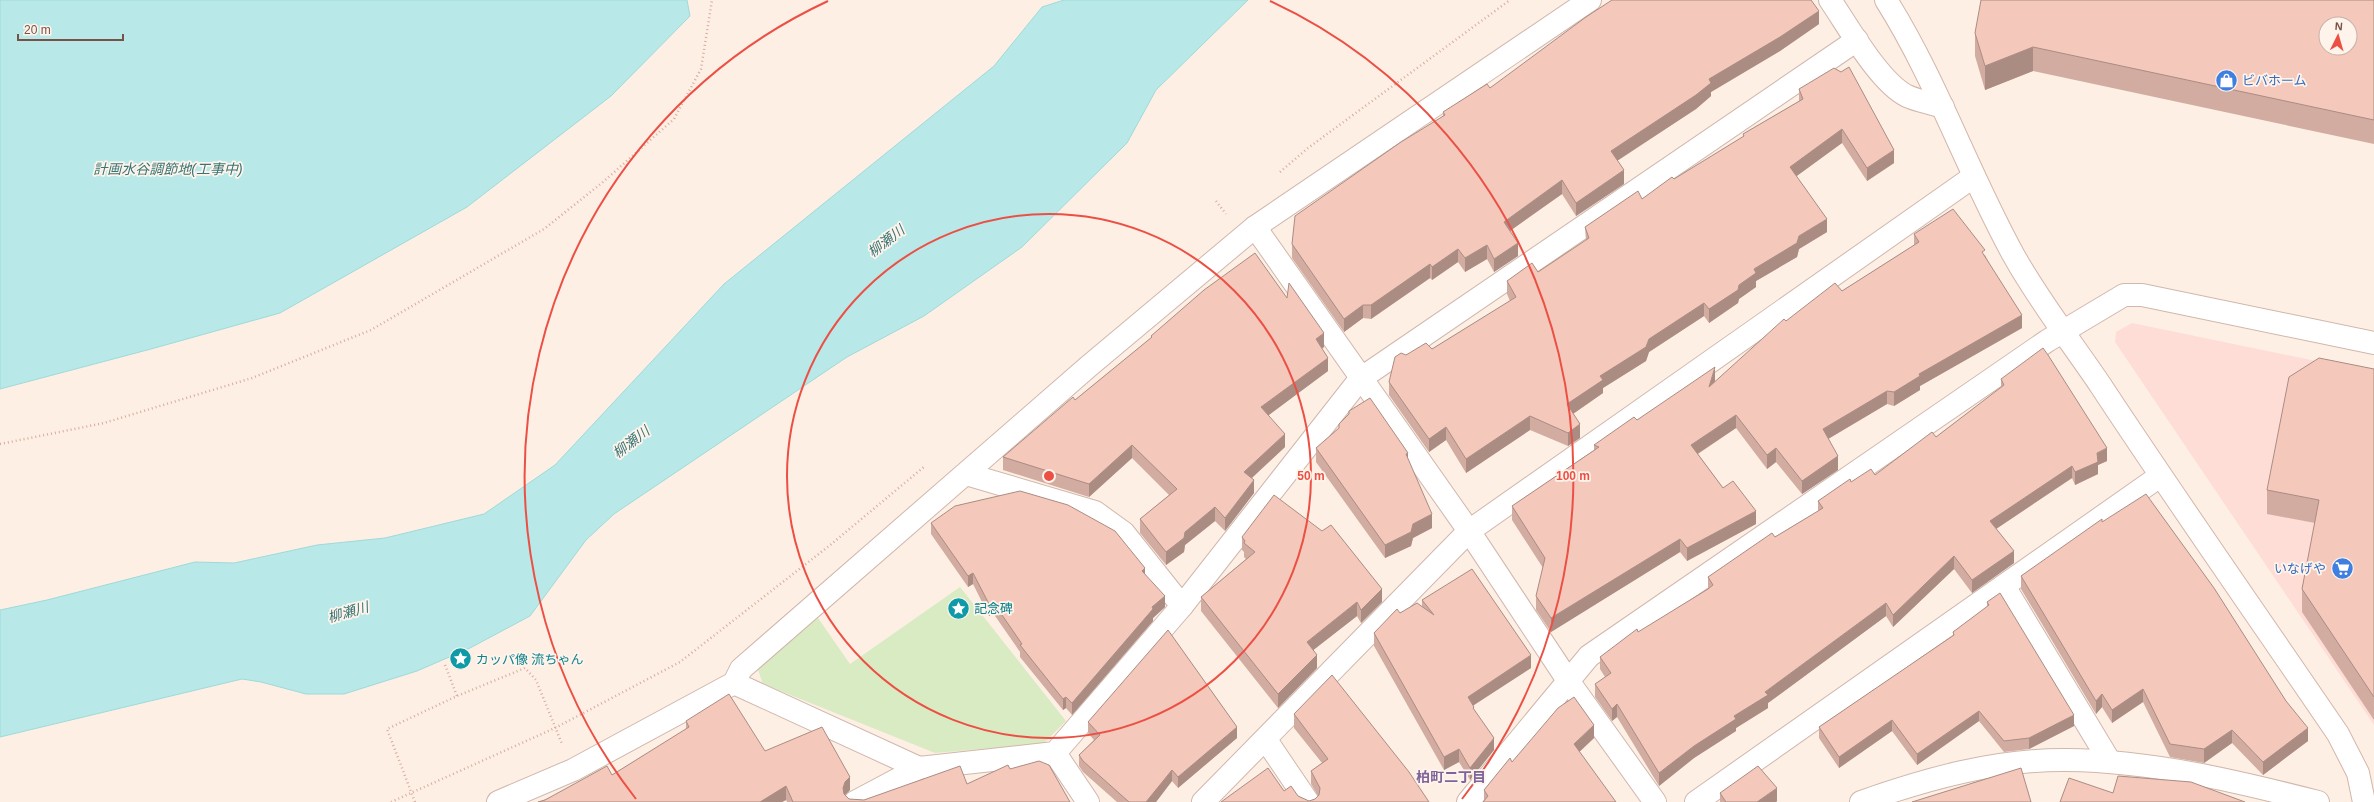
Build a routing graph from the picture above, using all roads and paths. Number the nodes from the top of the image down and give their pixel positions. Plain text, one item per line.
1 (712, 0) edge
2 (1590, 0) edge
3 (1830, 0) edge
4 (1886, 0) edge
5 (1857, 40) junction
6 (1943, 107) junction
7 (1973, 177) junction
8 (1255, 227) junction
9 (2064, 330) junction
10 (2374, 343) edge
11 (1360, 379) junction
12 (0, 444) edge
13 (966, 474) junction
14 (2160, 476) junction
15 (1469, 531) junction
16 (2004, 586) junction
17 (1182, 606) junction
18 (445, 665) dead end
19 (1569, 682) junction
20 (734, 683) junction
21 (457, 696) junction
22 (1266, 740) junction
23 (1056, 753) junction
24 (2110, 762) junction
25 (919, 768) junction
26 (412, 794) junction
27 (391, 802) edge
28 (416, 802) edge
29 (498, 802) edge
30 (855, 802) edge
31 (1088, 802) edge
32 (1203, 802) edge
33 (1308, 802) edge
34 (1468, 802) edge
35 (1655, 802) edge
36 (1696, 802) edge
37 (1861, 802) edge
38 (2318, 802) edge
39 (2364, 802) edge

1 - 12 path
2 - 8 street
3 - 5 street
4 - 6 street
5 - 6 street
5 - 11 street
6 - 7 street
7 - 9 street
7 - 15 street
8 - 11 street
8 - 13 street
9 - 10 street
9 - 14 street
9 - 19 street
11 - 15 street
11 - 17 street
13 - 17 street
13 - 20 street
14 - 16 street
14 - 39 street
15 - 19 street
15 - 22 street
16 - 24 street
16 - 36 street
17 - 23 street
18 - 21 path
19 - 34 street
19 - 35 street
20 - 25 street
20 - 29 street
21 - 26 path
21 - 26 path
22 - 32 street
22 - 33 street
23 - 25 street
23 - 31 street
24 - 37 street
24 - 38 street
25 - 30 street
26 - 27 path
26 - 28 path

